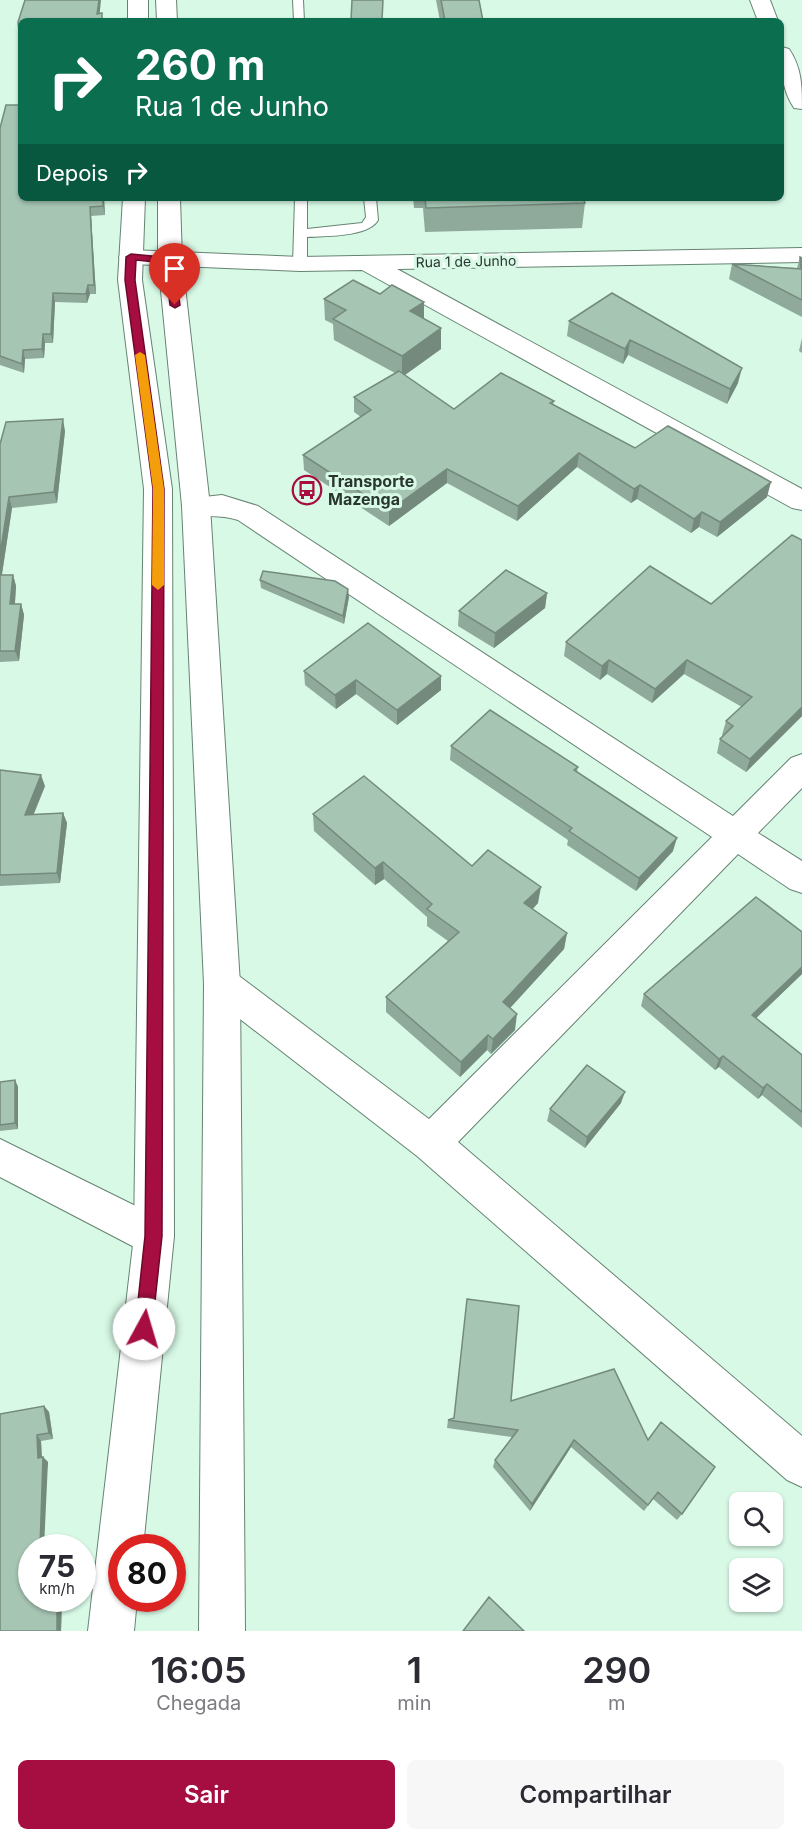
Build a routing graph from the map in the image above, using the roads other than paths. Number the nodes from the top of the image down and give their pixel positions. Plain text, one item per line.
1 (138, 0) edge
2 (166, 0) edge
3 (298, 0) edge
4 (760, 0) edge
5 (138, 18) edge
6 (167, 18) edge
7 (299, 18) edge
8 (767, 18) edge
9 (784, 58) edge
10 (802, 103) edge
11 (134, 201) edge
12 (169, 201) edge
13 (301, 201) edge
14 (370, 201) edge
15 (301, 233) junction
16 (802, 255) edge
17 (131, 257) junction
18 (170, 260) junction
19 (366, 263) junction
20 (300, 264) junction
21 (802, 501) edge
22 (196, 506) junction
23 (802, 767) edge
24 (736, 835) junction
25 (802, 879) edge
26 (222, 984) junction
27 (431, 1143) junction
28 (0, 1157) edge
29 (154, 1236) junction
30 (802, 1465) edge
31 (111, 1631) edge
32 (222, 1631) edge

1 - 5 main road
2 - 6 main road
3 - 7 lane
4 - 8 main road
9 - 10 main road
11 - 17 main road
12 - 18 main road
13 - 15 lane
14 - 15 lane
15 - 20 lane
16 - 19 main road, Rua 1 de Junho
17 - 18 main road, Rua 1 de Junho
17 - 29 main road
18 - 20 main road, Rua 1 de Junho
18 - 22 main road
19 - 20 main road, Rua 1 de Junho
19 - 21 main road
22 - 24 main road
22 - 26 main road
23 - 24 main road
24 - 25 main road
24 - 27 main road
26 - 27 main road
26 - 32 main road
27 - 30 main road
28 - 29 main road
29 - 31 main road

